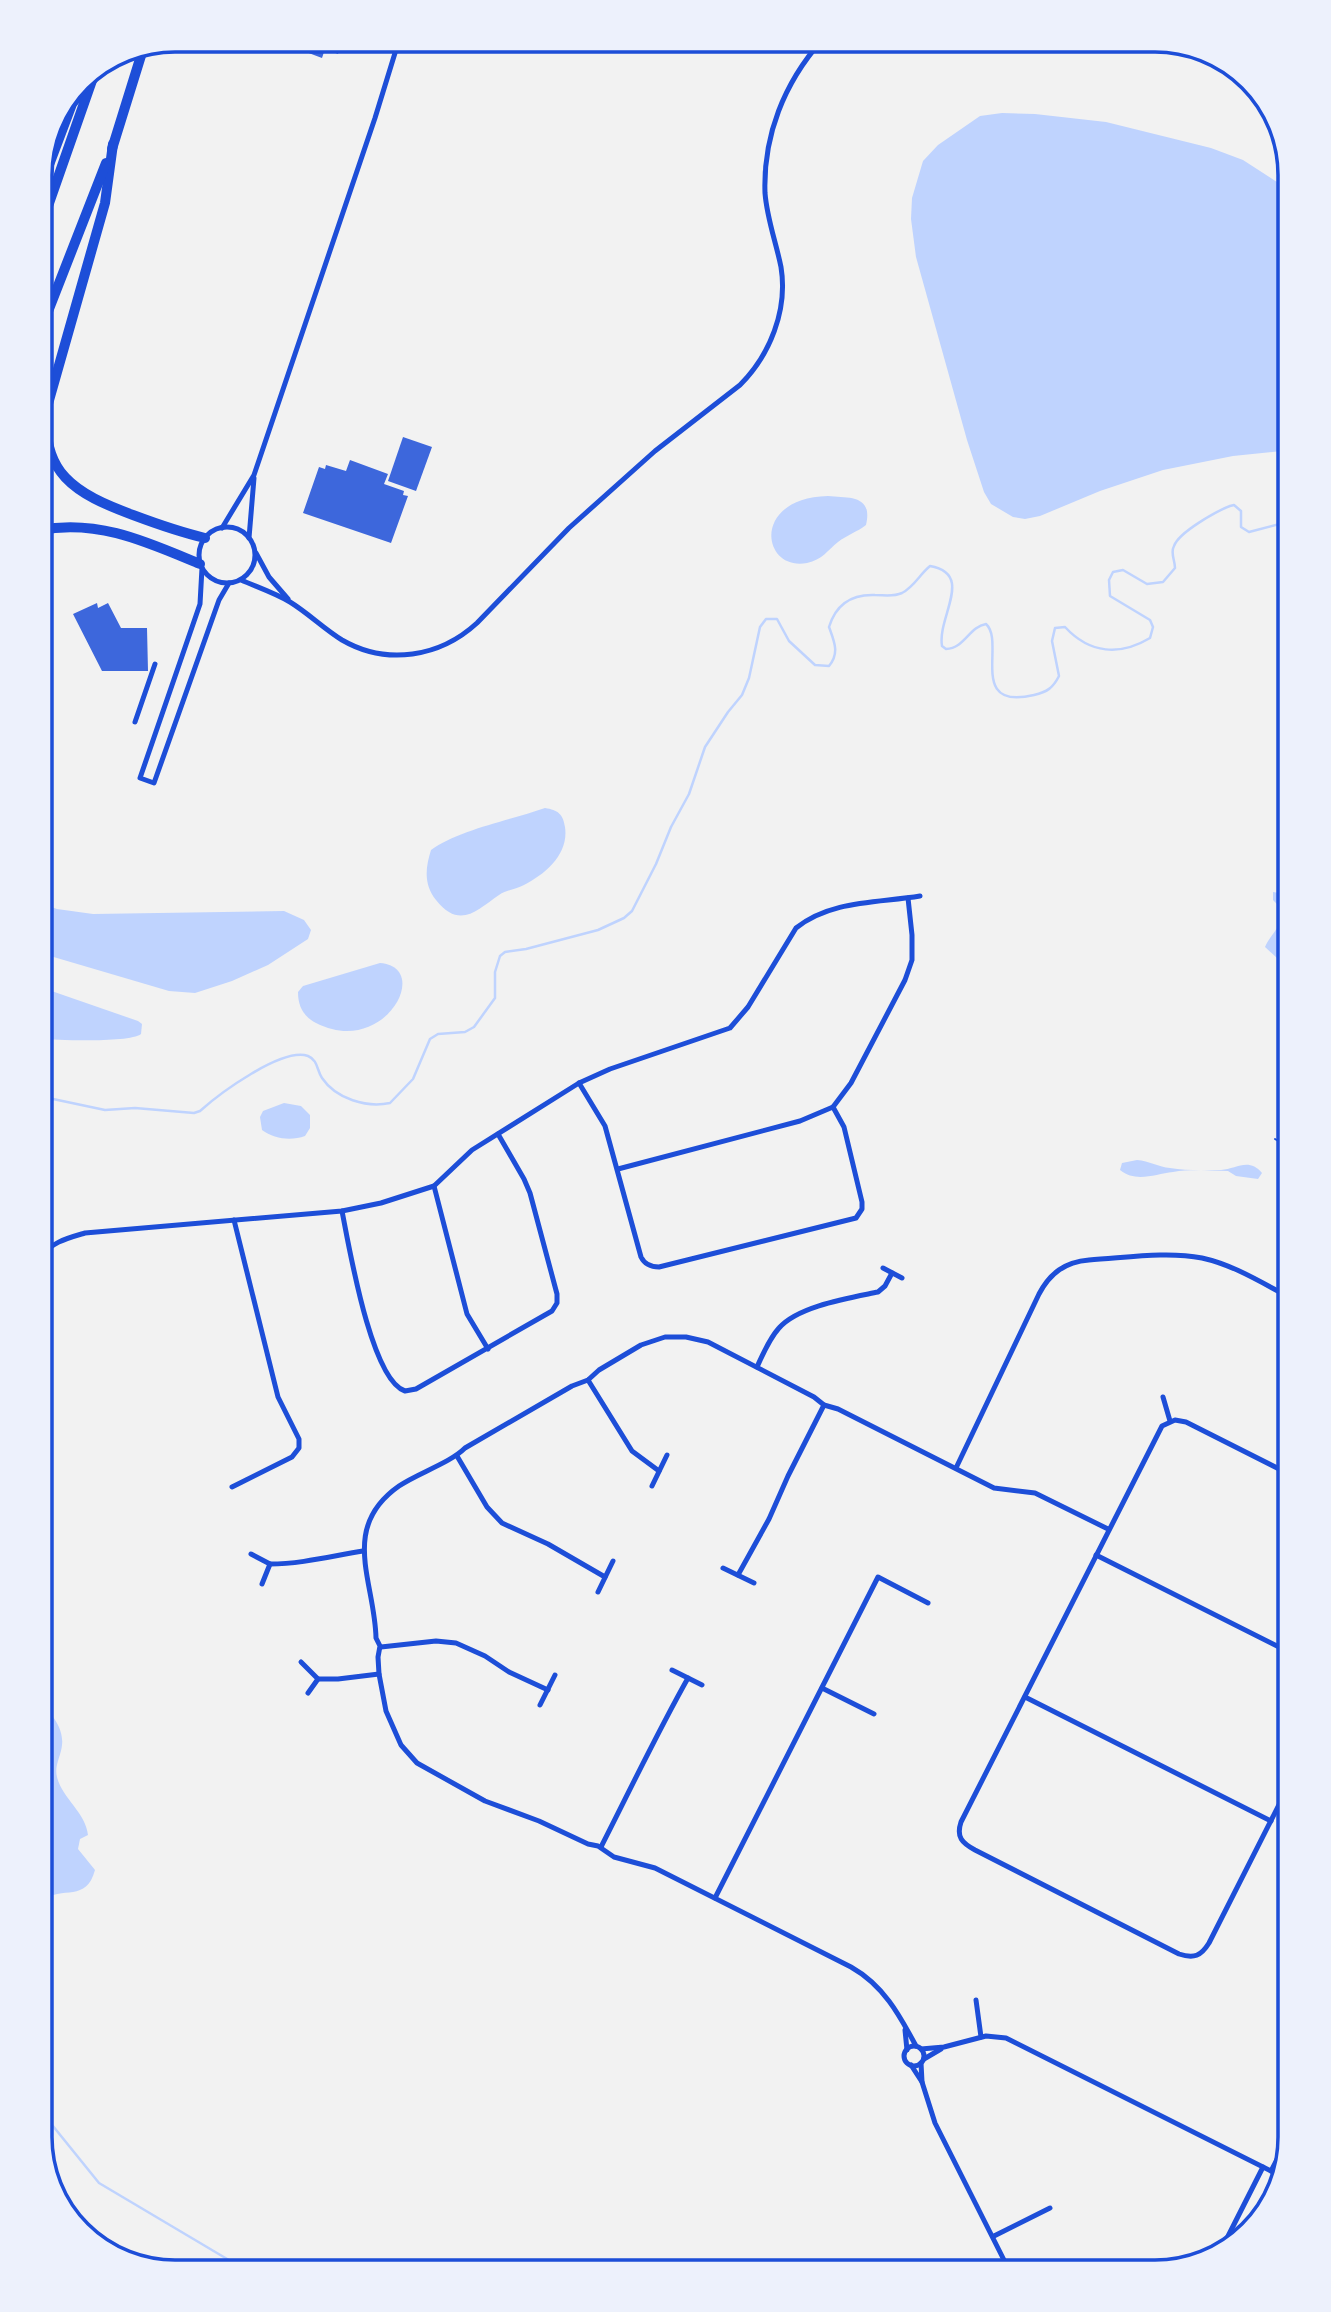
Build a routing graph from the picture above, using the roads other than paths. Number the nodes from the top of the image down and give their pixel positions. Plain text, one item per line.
1 (395, 52) edge
2 (812, 53) edge
3 (141, 58) edge
4 (89, 88) edge
5 (66, 119) edge
6 (57, 144) edge
7 (113, 144) junction
8 (53, 189) edge
9 (53, 301) edge
10 (53, 387) edge
11 (53, 458) edge
12 (254, 475) junction
13 (222, 527) junction
14 (53, 528) edge
15 (205, 537) junction
16 (249, 538) junction
17 (254, 547) junction
18 (201, 566) junction
19 (241, 580) junction
20 (229, 583) junction
21 (290, 601) junction
22 (155, 664) dead end
23 (164, 708) junction
24 (179, 713) junction
25 (135, 722) dead end
26 (920, 896) dead end
27 (908, 898) junction
28 (579, 1083) junction
29 (833, 1107) junction
30 (498, 1134) junction
31 (618, 1169) junction
32 (434, 1186) junction
33 (342, 1211) junction
34 (234, 1220) junction
35 (52, 1247) edge
36 (883, 1268) dead end
37 (892, 1273) junction
38 (902, 1278) dead end
39 (1278, 1291) edge
40 (488, 1349) junction
41 (757, 1367) junction
42 (589, 1380) junction
43 (1163, 1397) dead end
44 (824, 1405) junction
45 (1170, 1421) junction
46 (667, 1455) dead end
47 (457, 1456) junction
48 (956, 1468) junction
49 (1278, 1468) edge
50 (659, 1471) junction
51 (652, 1486) dead end
52 (232, 1488) dead end
53 (1108, 1529) junction
54 (363, 1551) junction
55 (251, 1554) dead end
56 (1096, 1555) junction
57 (613, 1561) dead end
58 (270, 1564) junction
59 (723, 1568) dead end
60 (738, 1575) junction
61 (605, 1577) junction
62 (754, 1583) dead end
63 (262, 1584) dead end
64 (598, 1592) dead end
65 (928, 1602) dead end
66 (1278, 1646) edge
67 (381, 1647) junction
68 (301, 1662) dead end
69 (672, 1670) dead end
70 (379, 1674) junction
71 (555, 1675) dead end
72 (688, 1678) junction
73 (318, 1679) junction
74 (702, 1685) dead end
75 (822, 1688) junction
76 (548, 1690) junction
77 (308, 1693) dead end
78 (1025, 1697) junction
79 (540, 1705) dead end
80 (874, 1714) dead end
81 (1278, 1807) edge
82 (1271, 1821) junction
83 (601, 1847) junction
84 (715, 1898) junction
85 (976, 2000) dead end
86 (905, 2027) junction
87 (981, 2037) junction
88 (919, 2048) junction
89 (944, 2048) junction
90 (907, 2050) junction
91 (923, 2061) junction
92 (911, 2065) junction
93 (922, 2082) junction
94 (1275, 2163) edge
95 (1264, 2167) junction
96 (1271, 2171) joint
97 (1050, 2208) dead end
98 (1229, 2235) edge
99 (993, 2236) junction
100 (1004, 2260) edge

1 - 12 street
2 - 21 street
3 - 7 highway
4 - 8 highway
5 - 6 highway
7 - 9 highway
7 - 10 highway
11 - 15 highway
12 - 13 street
12 - 16 street
13 - 15 street
13 - 16 street
14 - 18 highway
15 - 18 street
16 - 17 street
17 - 19 street
17 - 21 street
18 - 20 street
18 - 23 street
19 - 20 street
19 - 21 street
20 - 24 street
22 - 25 street
23 - 24 street
23 - 24 street
26 - 27 street
27 - 28 street
27 - 29 street
28 - 30 street
28 - 31 street
29 - 31 street
29 - 31 street
30 - 32 street
30 - 40 street
32 - 33 street
32 - 40 street
33 - 34 street
33 - 40 street
34 - 35 street
34 - 52 street
36 - 37 street
37 - 38 street
37 - 41 street
39 - 48 street
41 - 42 street
41 - 44 street
42 - 47 street
42 - 50 street
43 - 45 street
44 - 48 street
44 - 60 street
45 - 49 street
45 - 53 street
46 - 50 street
47 - 54 street
47 - 61 street
48 - 53 street
50 - 51 street
53 - 56 street
54 - 58 street
54 - 67 street
55 - 58 street
56 - 66 street
56 - 78 street
57 - 61 street
58 - 63 street
59 - 60 street
60 - 62 street
61 - 64 street
65 - 75 street
67 - 70 street
67 - 76 street
68 - 73 street
69 - 72 street
70 - 73 street
70 - 83 street
71 - 76 street
72 - 74 street
72 - 83 street
73 - 77 street
75 - 80 street
75 - 84 street
76 - 79 street
78 - 82 street
78 - 82 street
81 - 82 street
83 - 84 street
84 - 86 street
85 - 87 street
86 - 88 street
86 - 90 street
87 - 89 street
87 - 95 street
88 - 89 street
88 - 90 street
88 - 91 street
89 - 91 street
90 - 92 street
91 - 92 street
91 - 93 street
92 - 93 street
93 - 99 street
94 - 96 street
95 - 96 street
95 - 98 street
97 - 99 street
99 - 100 street

